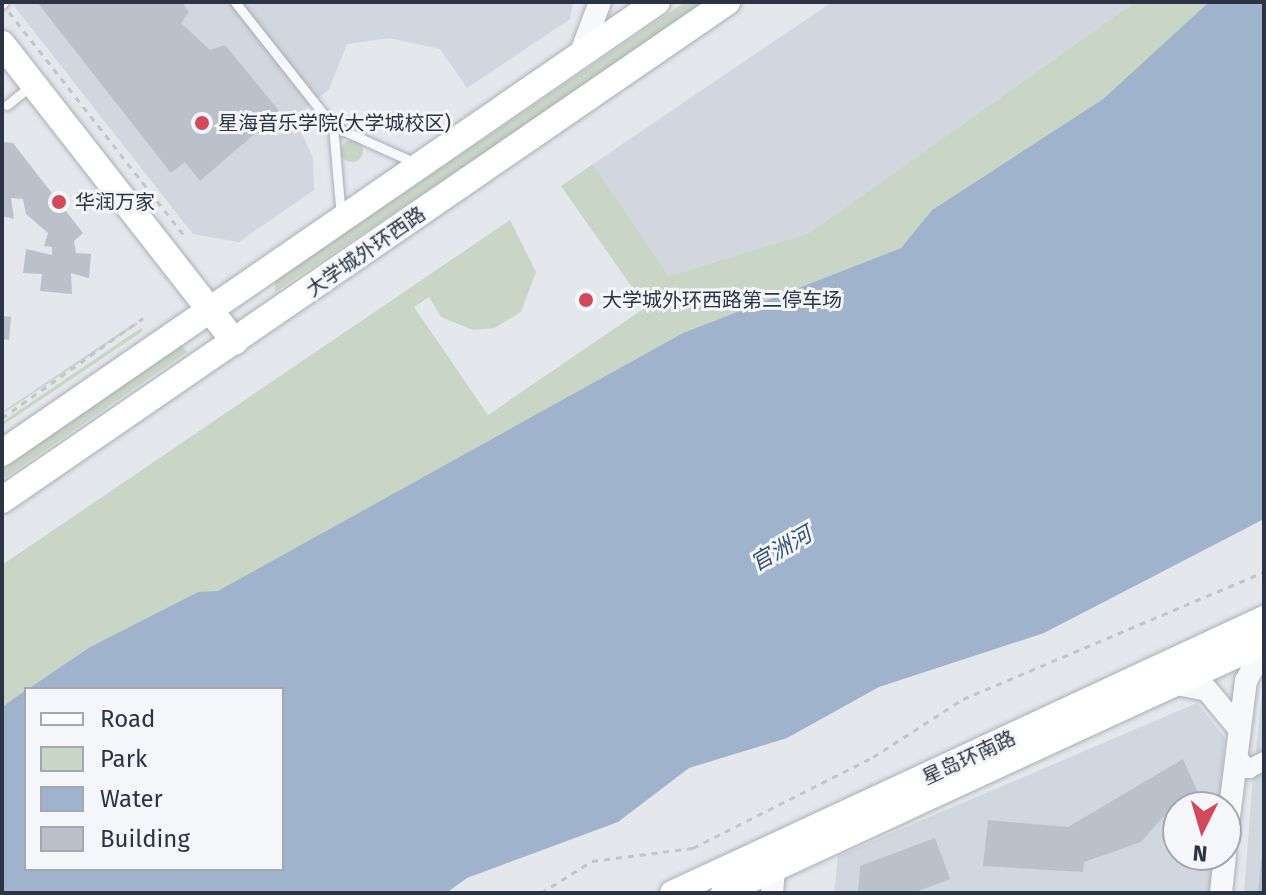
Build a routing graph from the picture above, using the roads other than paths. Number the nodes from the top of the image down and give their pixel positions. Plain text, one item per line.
1 (235, 2) edge
2 (600, 2) edge
3 (657, 2) edge
4 (727, 2) edge
5 (2, 44) edge
6 (580, 55) junction
7 (33, 84) junction
8 (7, 105) dead end
9 (333, 126) junction
10 (422, 165) junction
11 (342, 221) junction
12 (260, 277) junction
13 (284, 309) junction
14 (211, 311) junction
15 (235, 342) junction
16 (7, 447) edge
17 (2, 500) edge
18 (1264, 618) edge
19 (1264, 645) edge
20 (1182, 685) junction
21 (1237, 726) junction
22 (1238, 758) junction
23 (1264, 761) edge
24 (1233, 791) edge
25 (1223, 871) edge
26 (773, 881) edge
27 (672, 893) edge
28 (723, 893) edge
29 (1221, 893) edge

1 - 9 lane
2 - 6 street
3 - 6 main road, 大学城外环西路
4 - 13 main road, 大学城外环西路
5 - 7 main road
6 - 10 main road, 大学城外环西路
7 - 8 lane
7 - 14 main road
9 - 10 lane
9 - 11 lane
10 - 11 main road, 大学城外环西路
11 - 12 main road, 大学城外环西路
12 - 13 main road
12 - 14 main road, 大学城外环西路
13 - 15 main road, 大学城外环西路
14 - 15 main road
14 - 16 main road, 大学城外环西路
15 - 17 main road, 大学城外环西路
18 - 27 main road, 星岛环南路
19 - 20 main road, 星岛环南路
19 - 21 street
20 - 21 street
20 - 26 main road, 星岛环南路
21 - 22 street
22 - 23 street
22 - 24 street
25 - 29 street
26 - 28 main road, 星岛环南路

